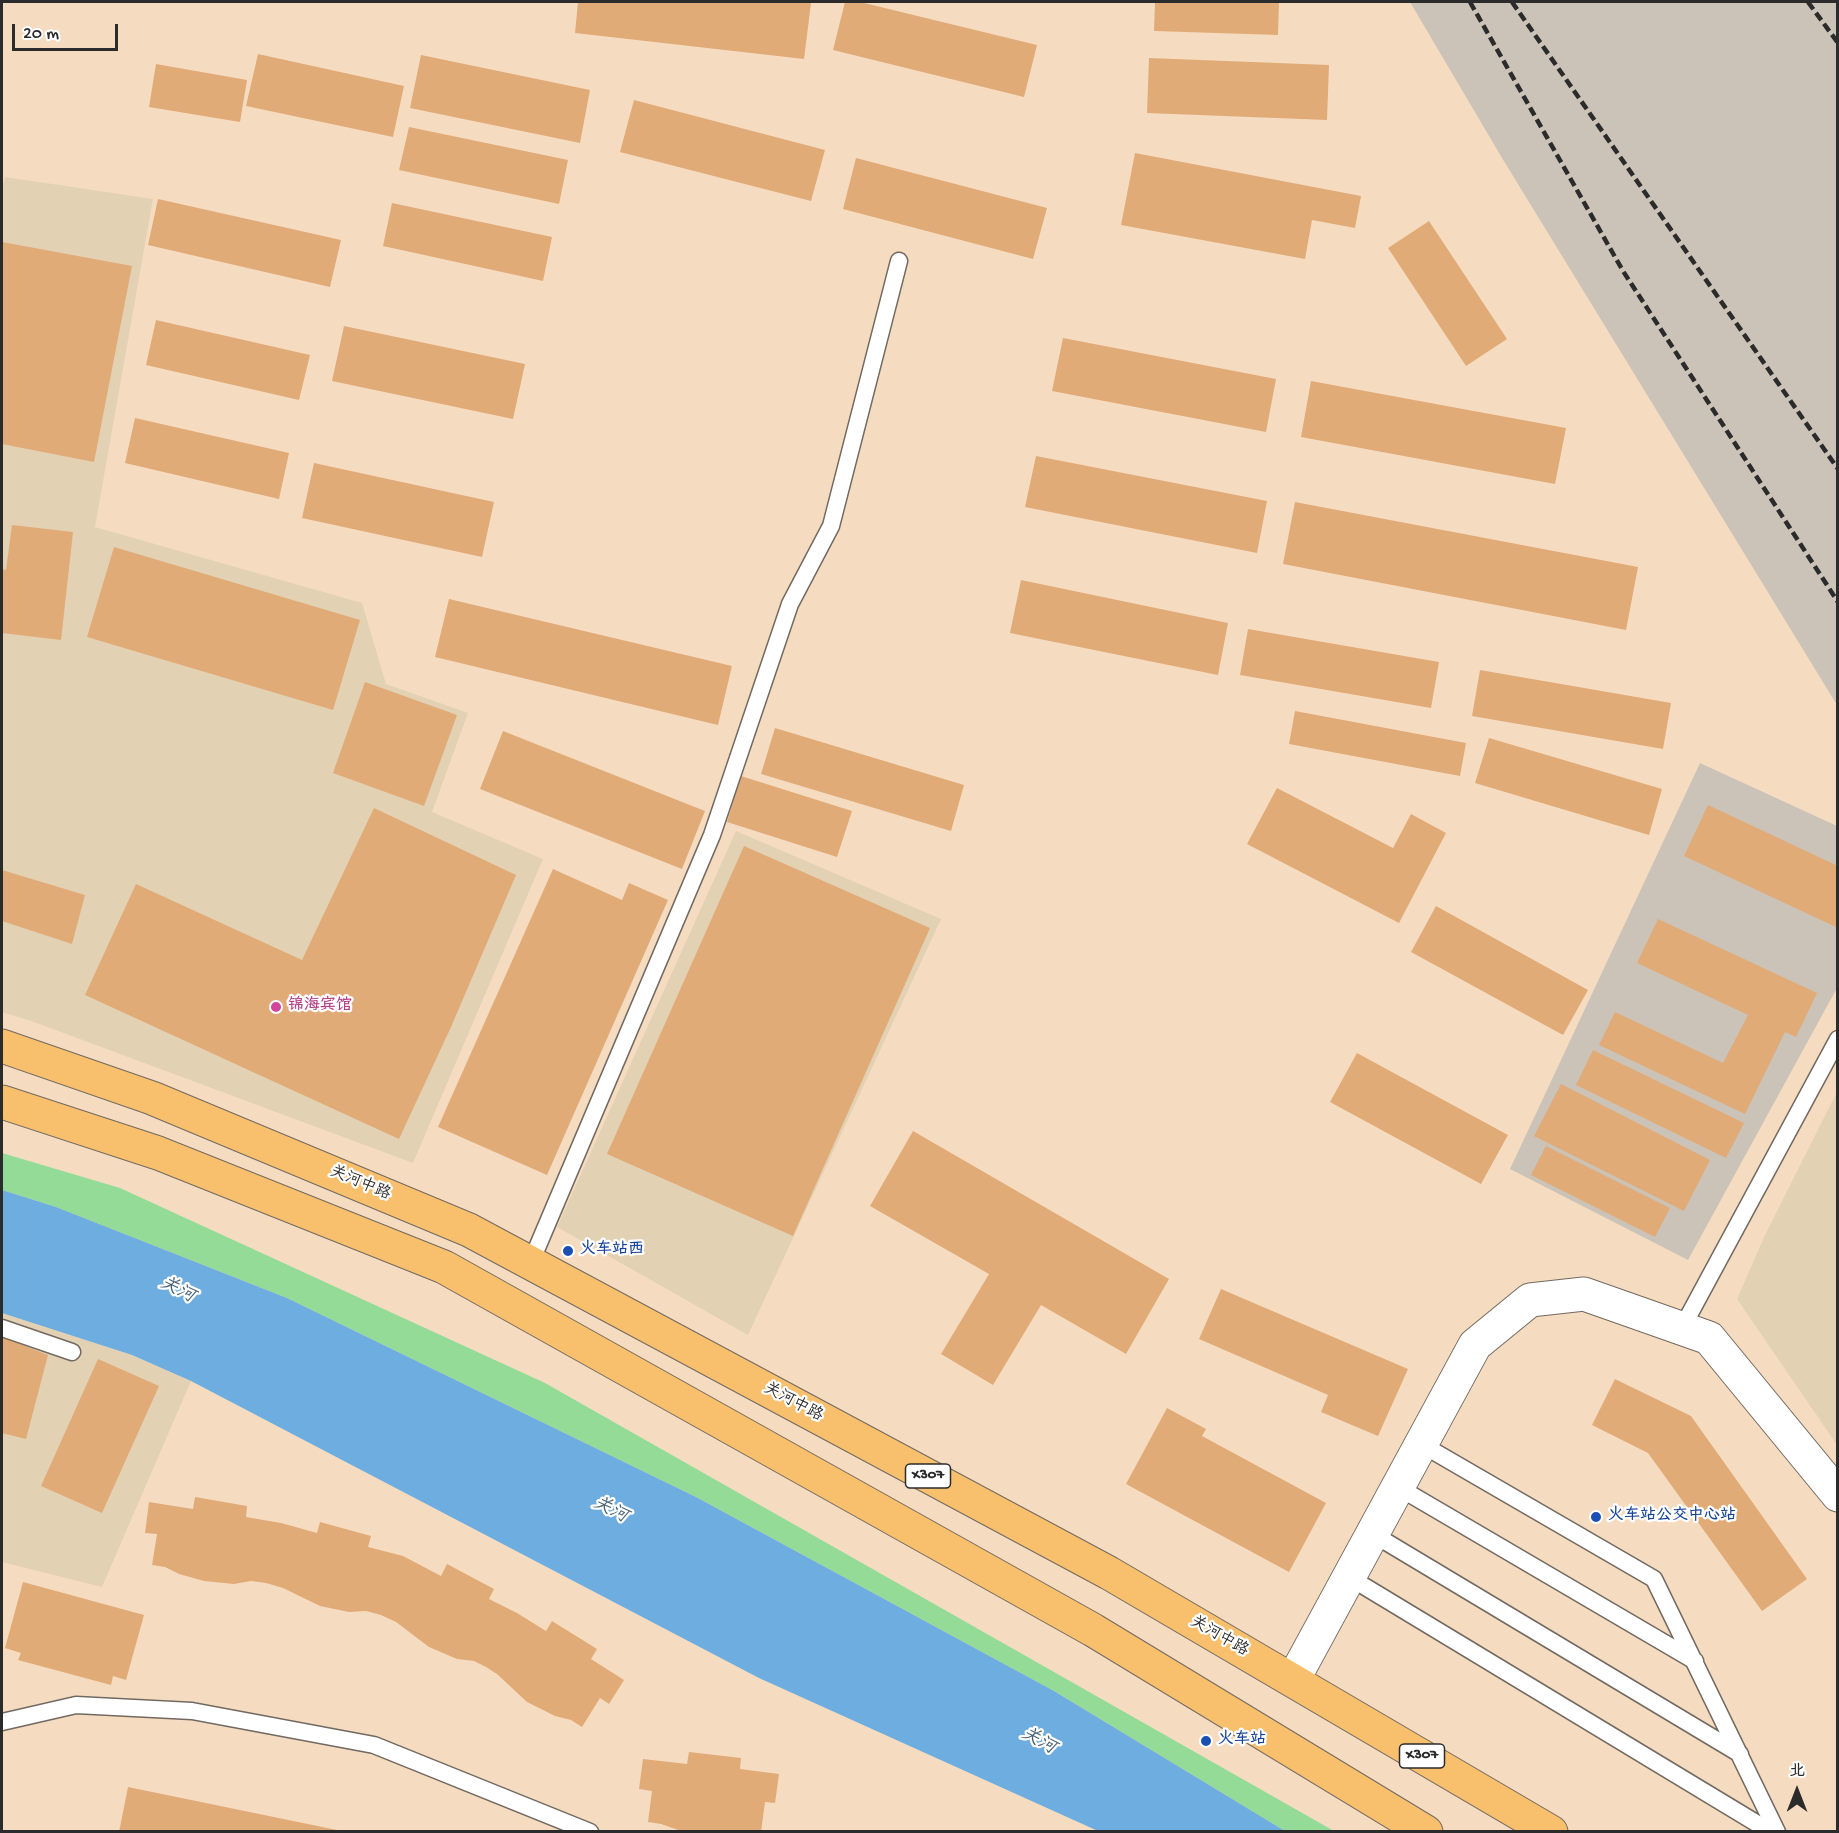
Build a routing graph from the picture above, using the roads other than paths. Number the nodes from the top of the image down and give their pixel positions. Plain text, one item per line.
1 (899, 261) dead end
2 (1838, 1039) edge
3 (2, 1046) edge
4 (2, 1102) edge
5 (531, 1262) junction
6 (2, 1328) edge
7 (1682, 1328) junction
8 (72, 1352) dead end
9 (1421, 1444) junction
10 (1398, 1487) junction
11 (1838, 1495) edge
12 (1373, 1534) junction
13 (1349, 1577) junction
14 (1695, 1661) junction
15 (1293, 1680) junction
16 (2, 1722) edge
17 (1740, 1755) junction
18 (590, 1832) edge
19 (1425, 1832) edge
20 (1551, 1832) edge
21 (1771, 1832) edge
22 (1777, 1832) edge

1 - 5 lane
2 - 7 lane
3 - 5 main road, 关河中路
4 - 19 main road
5 - 15 main road, 关河中路 / X307
6 - 8 lane
7 - 9 street
7 - 11 street
9 - 10 street
9 - 14 lane
10 - 12 street
10 - 14 lane
12 - 13 street
12 - 17 lane
13 - 15 street
13 - 21 lane
14 - 17 lane
15 - 20 main road, 关河中路 / X307
16 - 18 lane
17 - 22 lane

